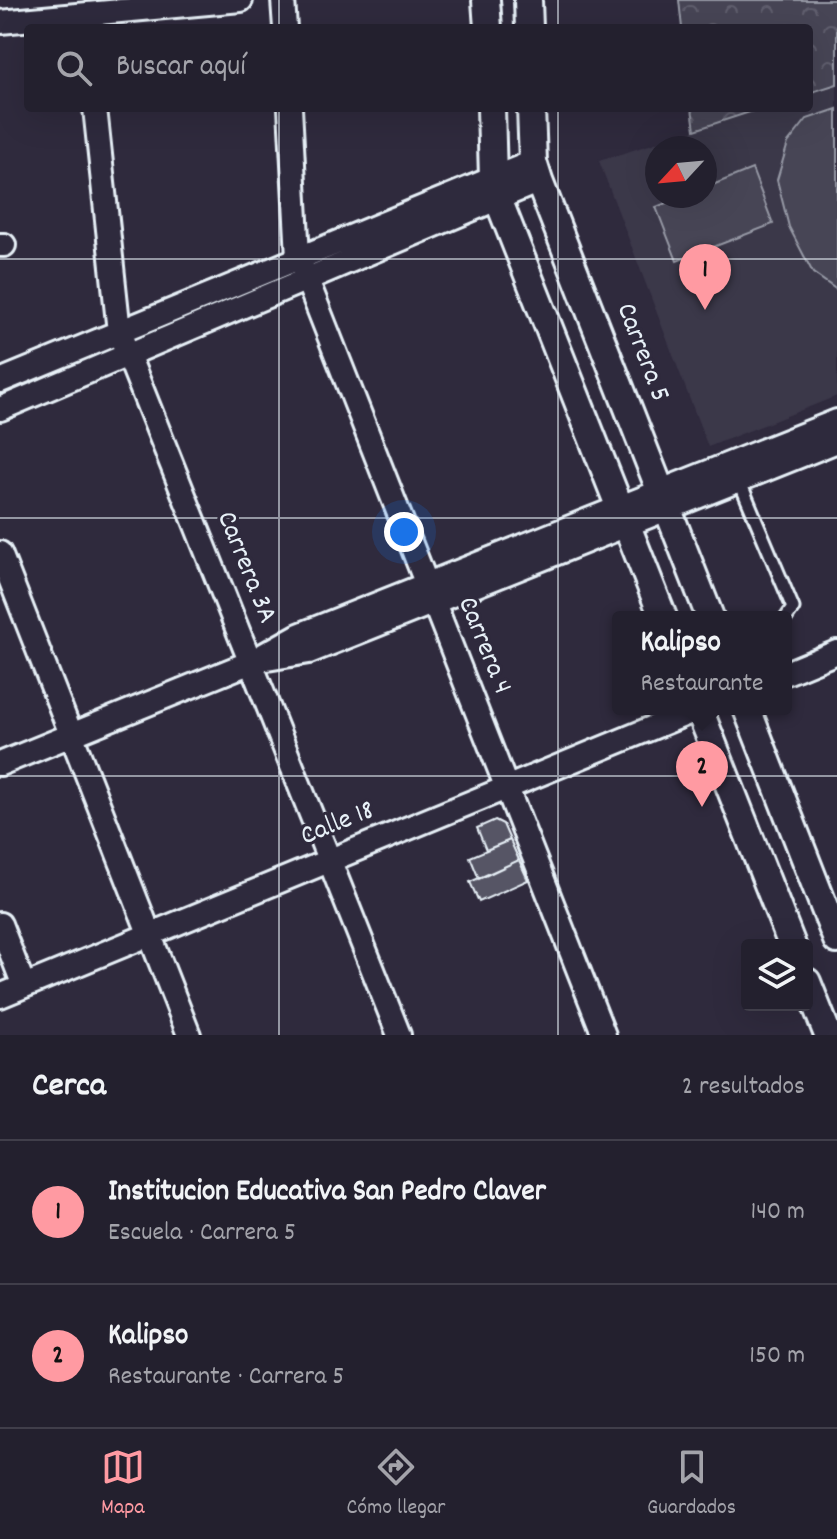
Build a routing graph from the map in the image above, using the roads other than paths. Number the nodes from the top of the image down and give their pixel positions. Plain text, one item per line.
1 (241, 0) edge
2 (283, 0) edge
3 (486, 0) edge
4 (528, 0) edge
5 (85, 14) edge
6 (0, 22) edge
7 (285, 24) edge
8 (488, 24) edge
9 (529, 24) edge
10 (95, 112) edge
11 (290, 112) edge
12 (491, 112) edge
13 (531, 112) edge
14 (536, 171) junction
15 (496, 188) junction
16 (298, 257) junction
17 (306, 280) junction
18 (119, 332) junction
19 (128, 354) junction
20 (0, 381) edge
21 (0, 409) edge
22 (837, 421) edge
23 (837, 441) edge
24 (739, 480) junction
25 (664, 500) junction
26 (623, 516) junction
27 (0, 553) edge
28 (430, 593) junction
29 (661, 611) edge
30 (708, 611) edge
31 (791, 611) edge
32 (837, 652) edge
33 (251, 662) junction
34 (792, 671) edge
35 (684, 715) edge
36 (701, 715) edge
37 (749, 715) edge
38 (71, 735) junction
39 (0, 764) edge
40 (507, 788) junction
41 (329, 861) junction
42 (0, 924) edge
43 (150, 934) junction
44 (790, 939) edge
45 (837, 940) edge
46 (24, 986) junction
47 (0, 996) edge
48 (813, 997) edge
49 (189, 1035) edge
50 (399, 1035) edge
51 (604, 1035) edge
52 (828, 1035) edge

1 - 5 street
2 - 7 street
3 - 8 street
4 - 9 street
5 - 6 street
10 - 18 street, Carrera 3A
11 - 16 street, Carrera 4
12 - 15 street
13 - 14 street, Carrera 5
14 - 15 street
14 - 25 street, Carrera 5
15 - 16 street
15 - 17 street
15 - 26 street
16 - 17 street, Carrera 4
16 - 18 street
17 - 19 street
17 - 28 street, Carrera 4
18 - 19 street, Carrera 3A
18 - 20 street
19 - 21 street
19 - 33 street, Carrera 3A
22 - 25 street
23 - 24 street
24 - 25 street
24 - 31 lane
25 - 26 street
25 - 30 street, Carrera 5
26 - 28 street
26 - 29 street
27 - 38 street
28 - 33 street
28 - 40 street, Carrera 4
32 - 34 street
33 - 38 street
33 - 41 street, Carrera 3A
35 - 40 street, Calle 18
36 - 44 street
37 - 45 street
38 - 39 street
38 - 43 street
40 - 41 street, Calle 18
40 - 51 street, Carrera 4
41 - 43 street, Calle 18
41 - 50 street, Carrera 3A
42 - 46 street
43 - 46 street, Calle 18
43 - 49 street
46 - 47 street, Calle 18
48 - 52 street

